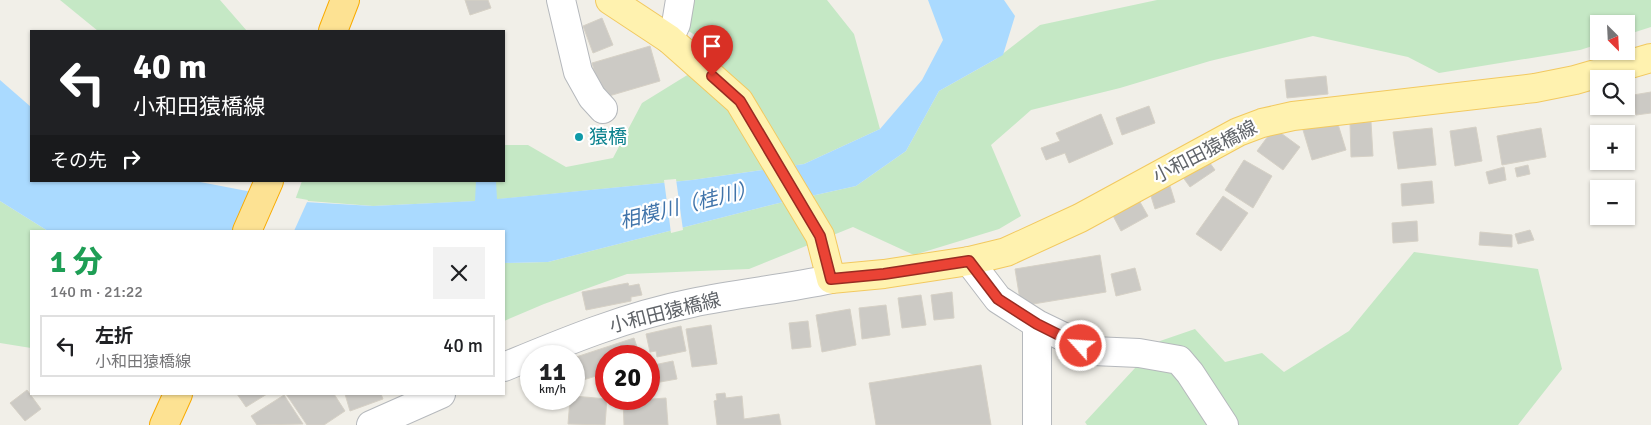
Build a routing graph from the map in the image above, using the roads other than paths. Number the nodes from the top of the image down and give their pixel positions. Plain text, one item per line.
1 (346, 0) edge
2 (561, 0) edge
3 (610, 0) edge
4 (680, 0) edge
5 (333, 30) edge
6 (669, 39) junction
7 (1651, 58) edge
8 (603, 109) dead end
9 (268, 182) edge
10 (247, 230) edge
11 (969, 261) junction
12 (831, 279) junction
13 (1037, 324) junction
14 (505, 367) edge
15 (178, 395) edge
16 (439, 395) edge
17 (1037, 423) edge
18 (164, 425) edge
19 (371, 425) edge
20 (1224, 425) edge

1 - 5 highway
2 - 8 street
3 - 6 main road
4 - 6 street
6 - 12 main road
7 - 11 main road, 小和田猿橋線
9 - 10 highway
11 - 12 main road, 小和田猿橋線
11 - 13 street
12 - 14 street, 小和田猿橋線
13 - 17 street
13 - 20 street
15 - 18 highway
16 - 19 street

